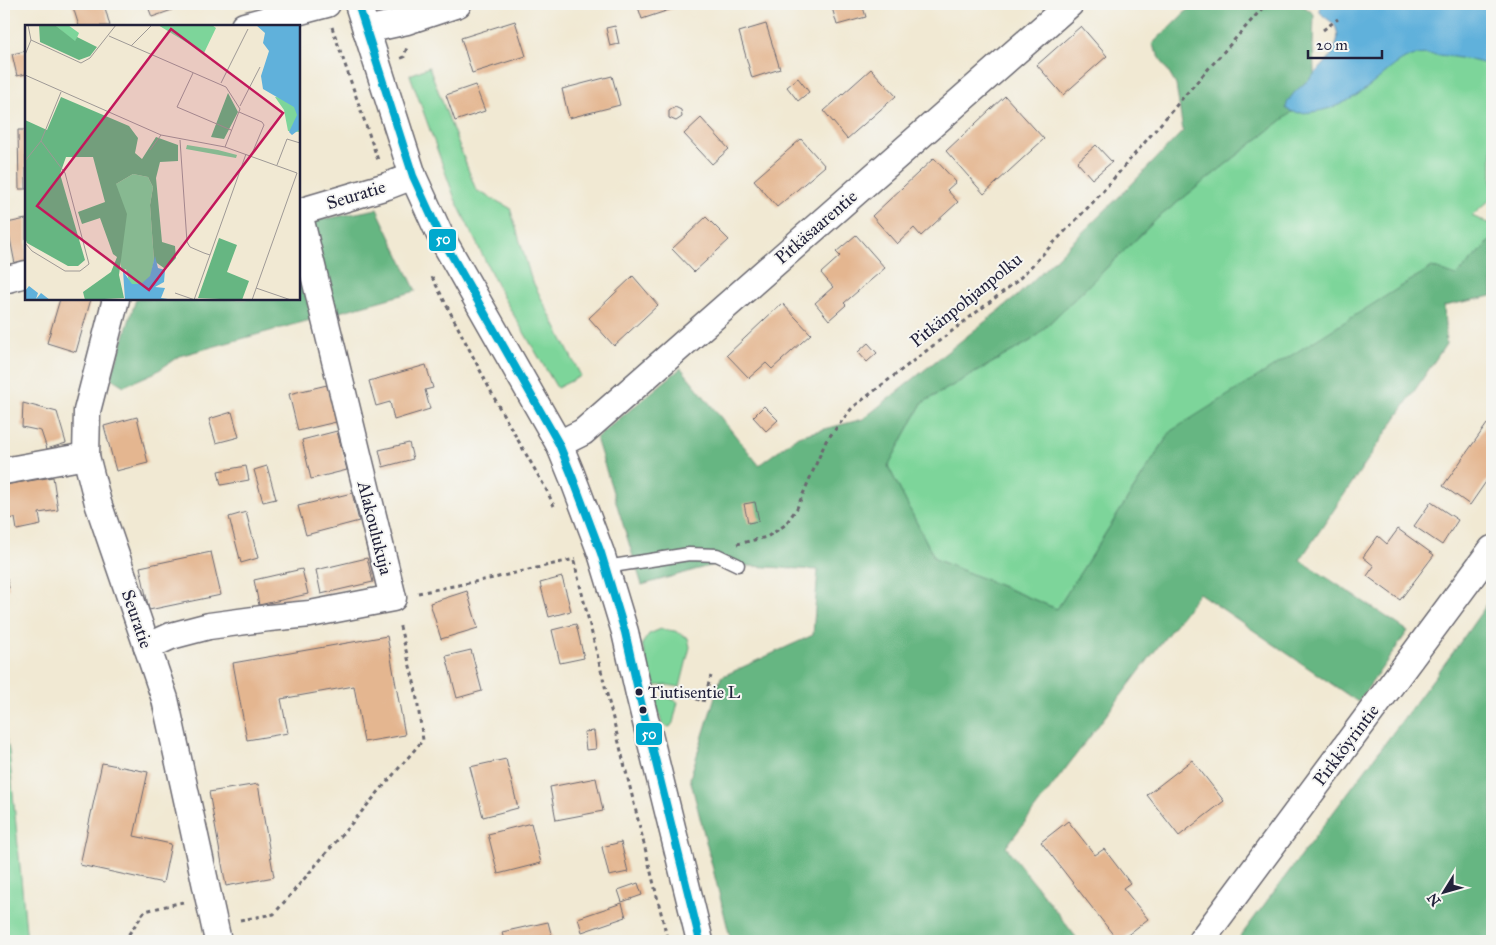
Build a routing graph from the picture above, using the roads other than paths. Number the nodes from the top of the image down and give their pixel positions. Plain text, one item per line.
1 (326, 4) edge
2 (358, 4) edge
3 (458, 4) edge
4 (1070, 4) edge
5 (248, 25) edge
6 (366, 30) junction
7 (413, 176) junction
8 (300, 213) edge
9 (300, 217) edge
10 (25, 274) edge
11 (4, 280) edge
12 (116, 300) edge
13 (558, 444) junction
14 (86, 456) junction
15 (4, 470) edge
16 (1492, 549) edge
17 (738, 565) dead end
18 (606, 567) junction
19 (147, 647) junction
20 (217, 933) edge
21 (700, 941) edge
22 (1201, 941) edge

1 - 5 street
2 - 6 street
3 - 6 street
4 - 13 street, Pitkäsaarentie
6 - 7 street
7 - 8 street, Seuratie
7 - 13 street
9 - 19 street, Alakoulukuja
10 - 11 street
12 - 14 street, Seuratie
13 - 18 street
14 - 15 street
14 - 19 street, Seuratie
16 - 22 street, Pirkköyrintie
17 - 18 lane
18 - 21 street
19 - 20 street, Seuratie

